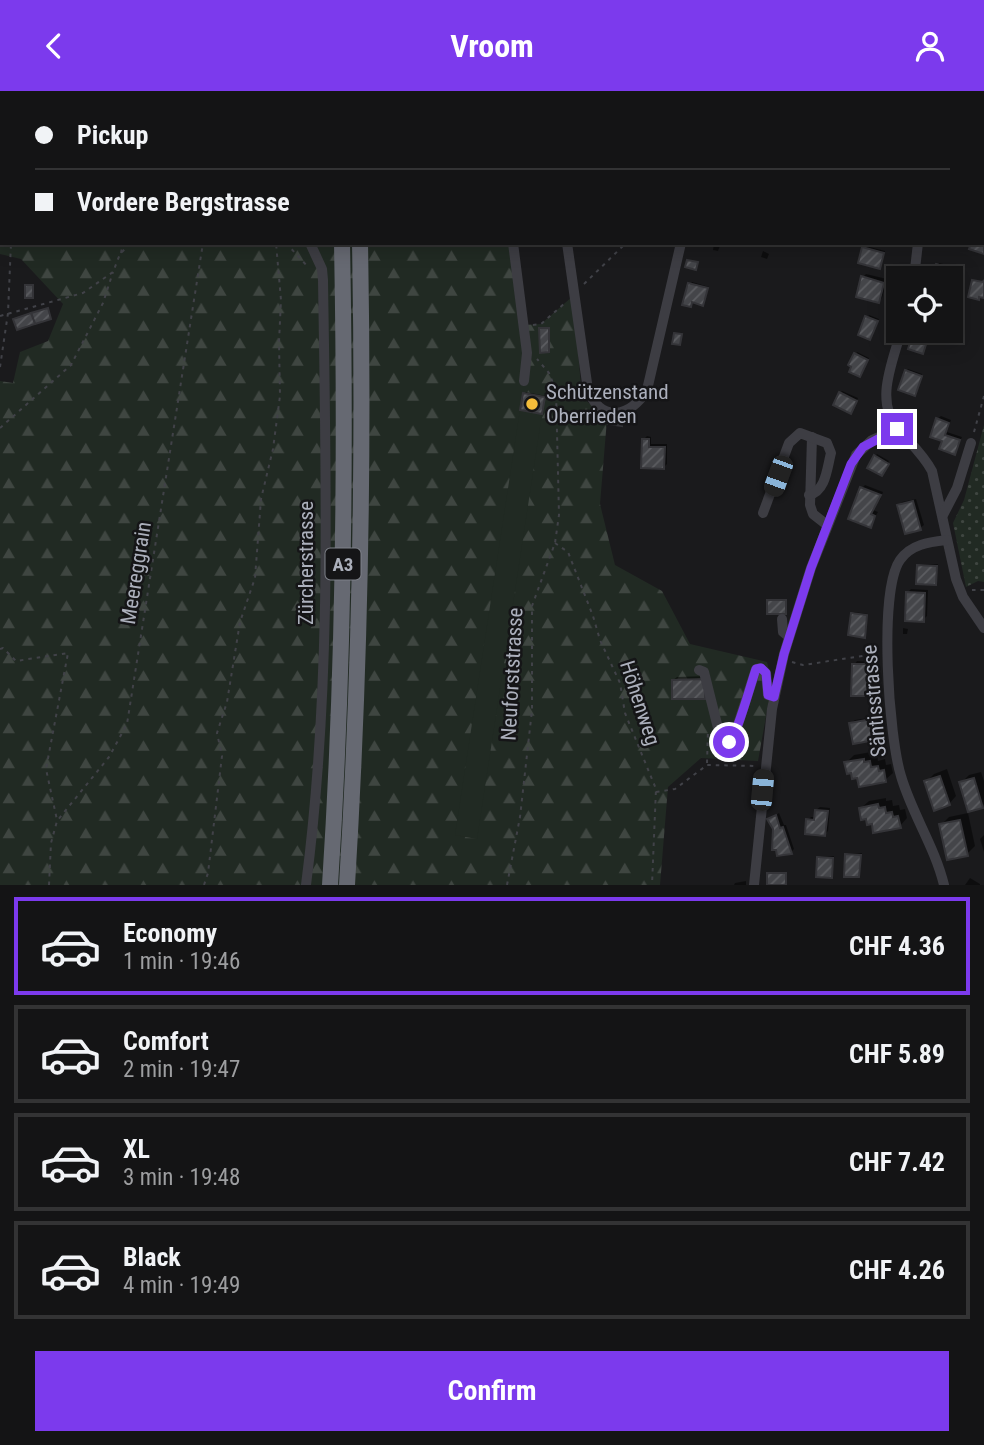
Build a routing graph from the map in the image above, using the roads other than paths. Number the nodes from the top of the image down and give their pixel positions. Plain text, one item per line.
1 (311, 245) edge
2 (342, 245) edge
3 (360, 245) edge
4 (513, 245) edge
5 (567, 245) edge
6 (681, 245) edge
7 (918, 245) edge
8 (915, 266) edge
9 (898, 343) edge
10 (524, 381) dead end
11 (897, 429) junction
12 (813, 437) junction
13 (971, 443) road end
14 (809, 495) junction
15 (763, 513) dead end
16 (943, 515) junction
17 (827, 525) junction
18 (947, 540) junction
19 (782, 619) dead end
20 (984, 628) edge
21 (789, 637) junction
22 (699, 670) dead end
23 (774, 697) junction
24 (306, 885) edge
25 (330, 885) edge
26 (347, 885) edge
27 (754, 885) edge
28 (944, 885) edge

1 - 24 street, Zürcherstrasse
2 - 25 highway, A3
3 - 26 highway, A3
4 - 10 street
5 - 6 street
7 - 8 street
9 - 11 street
11 - 16 street
11 - 17 street
12 - 14 street
12 - 14 street
12 - 15 street
13 - 16 street
14 - 17 street
16 - 18 street
17 - 21 street
18 - 20 street
18 - 28 street, Säntisstrasse
19 - 21 street
21 - 23 street
22 - 23 street
23 - 27 street

